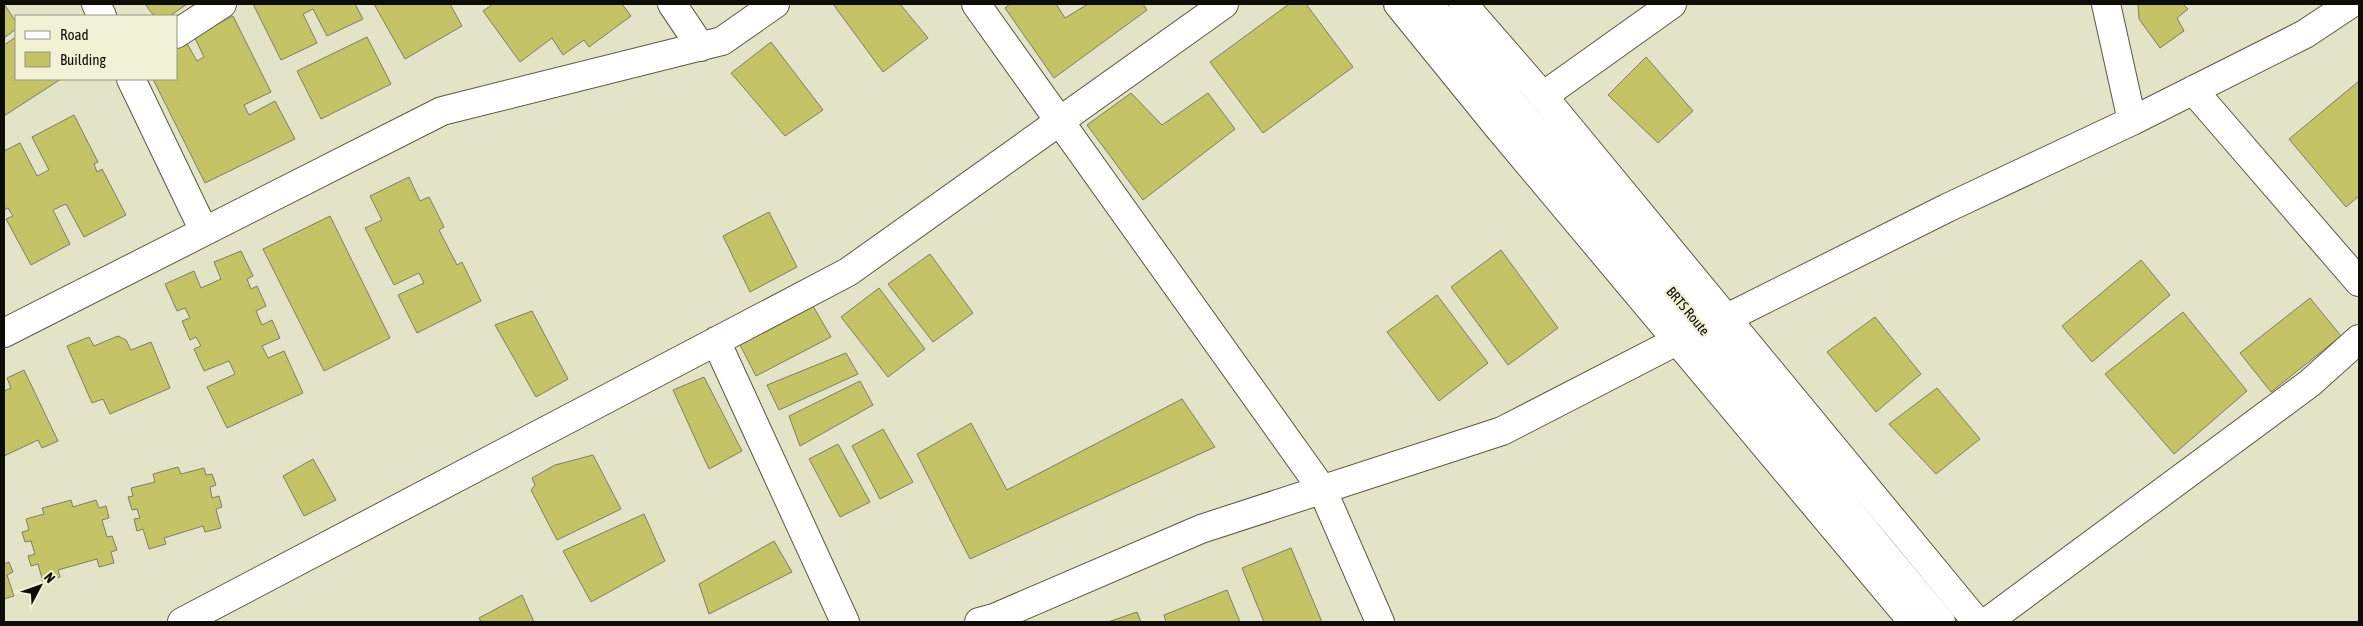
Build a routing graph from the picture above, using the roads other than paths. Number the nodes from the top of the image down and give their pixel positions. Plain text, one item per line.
1 (222, 4) edge
2 (672, 4) edge
3 (775, 4) edge
4 (976, 4) edge
5 (1224, 4) edge
6 (1398, 4) edge
7 (1430, 4) edge
8 (1463, 4) edge
9 (1672, 4) edge
10 (2106, 4) edge
11 (2350, 4) edge
12 (178, 33) edge
13 (701, 47) junction
14 (131, 80) edge
15 (2193, 90) junction
16 (1543, 96) junction
17 (2132, 121) junction
18 (1059, 122) junction
19 (204, 232) junction
20 (2359, 282) edge
21 (1715, 323) junction
22 (4, 333) edge
23 (1678, 340) junction
24 (2359, 340) edge
25 (716, 341) junction
26 (1322, 489) junction
27 (989, 621) edge
28 (182, 622) edge
29 (845, 622) edge
30 (1380, 622) edge
31 (1913, 622) edge
32 (1941, 622) edge
33 (1977, 622) edge
34 (1986, 622) edge

1 - 12 street
2 - 13 street
3 - 13 street
4 - 18 street
5 - 18 street
6 - 23 street
7 - 21 street, BRTS Route
8 - 16 street
9 - 16 street
10 - 17 street
11 - 15 street
13 - 19 street
14 - 19 street
15 - 17 street
15 - 20 street
16 - 21 street
17 - 21 street
18 - 25 street
18 - 26 street
19 - 22 street
21 - 23 street
21 - 32 street, BRTS Route
21 - 33 street
23 - 26 street
23 - 31 street
24 - 34 street
25 - 28 street
25 - 29 street
26 - 27 street
26 - 30 street

